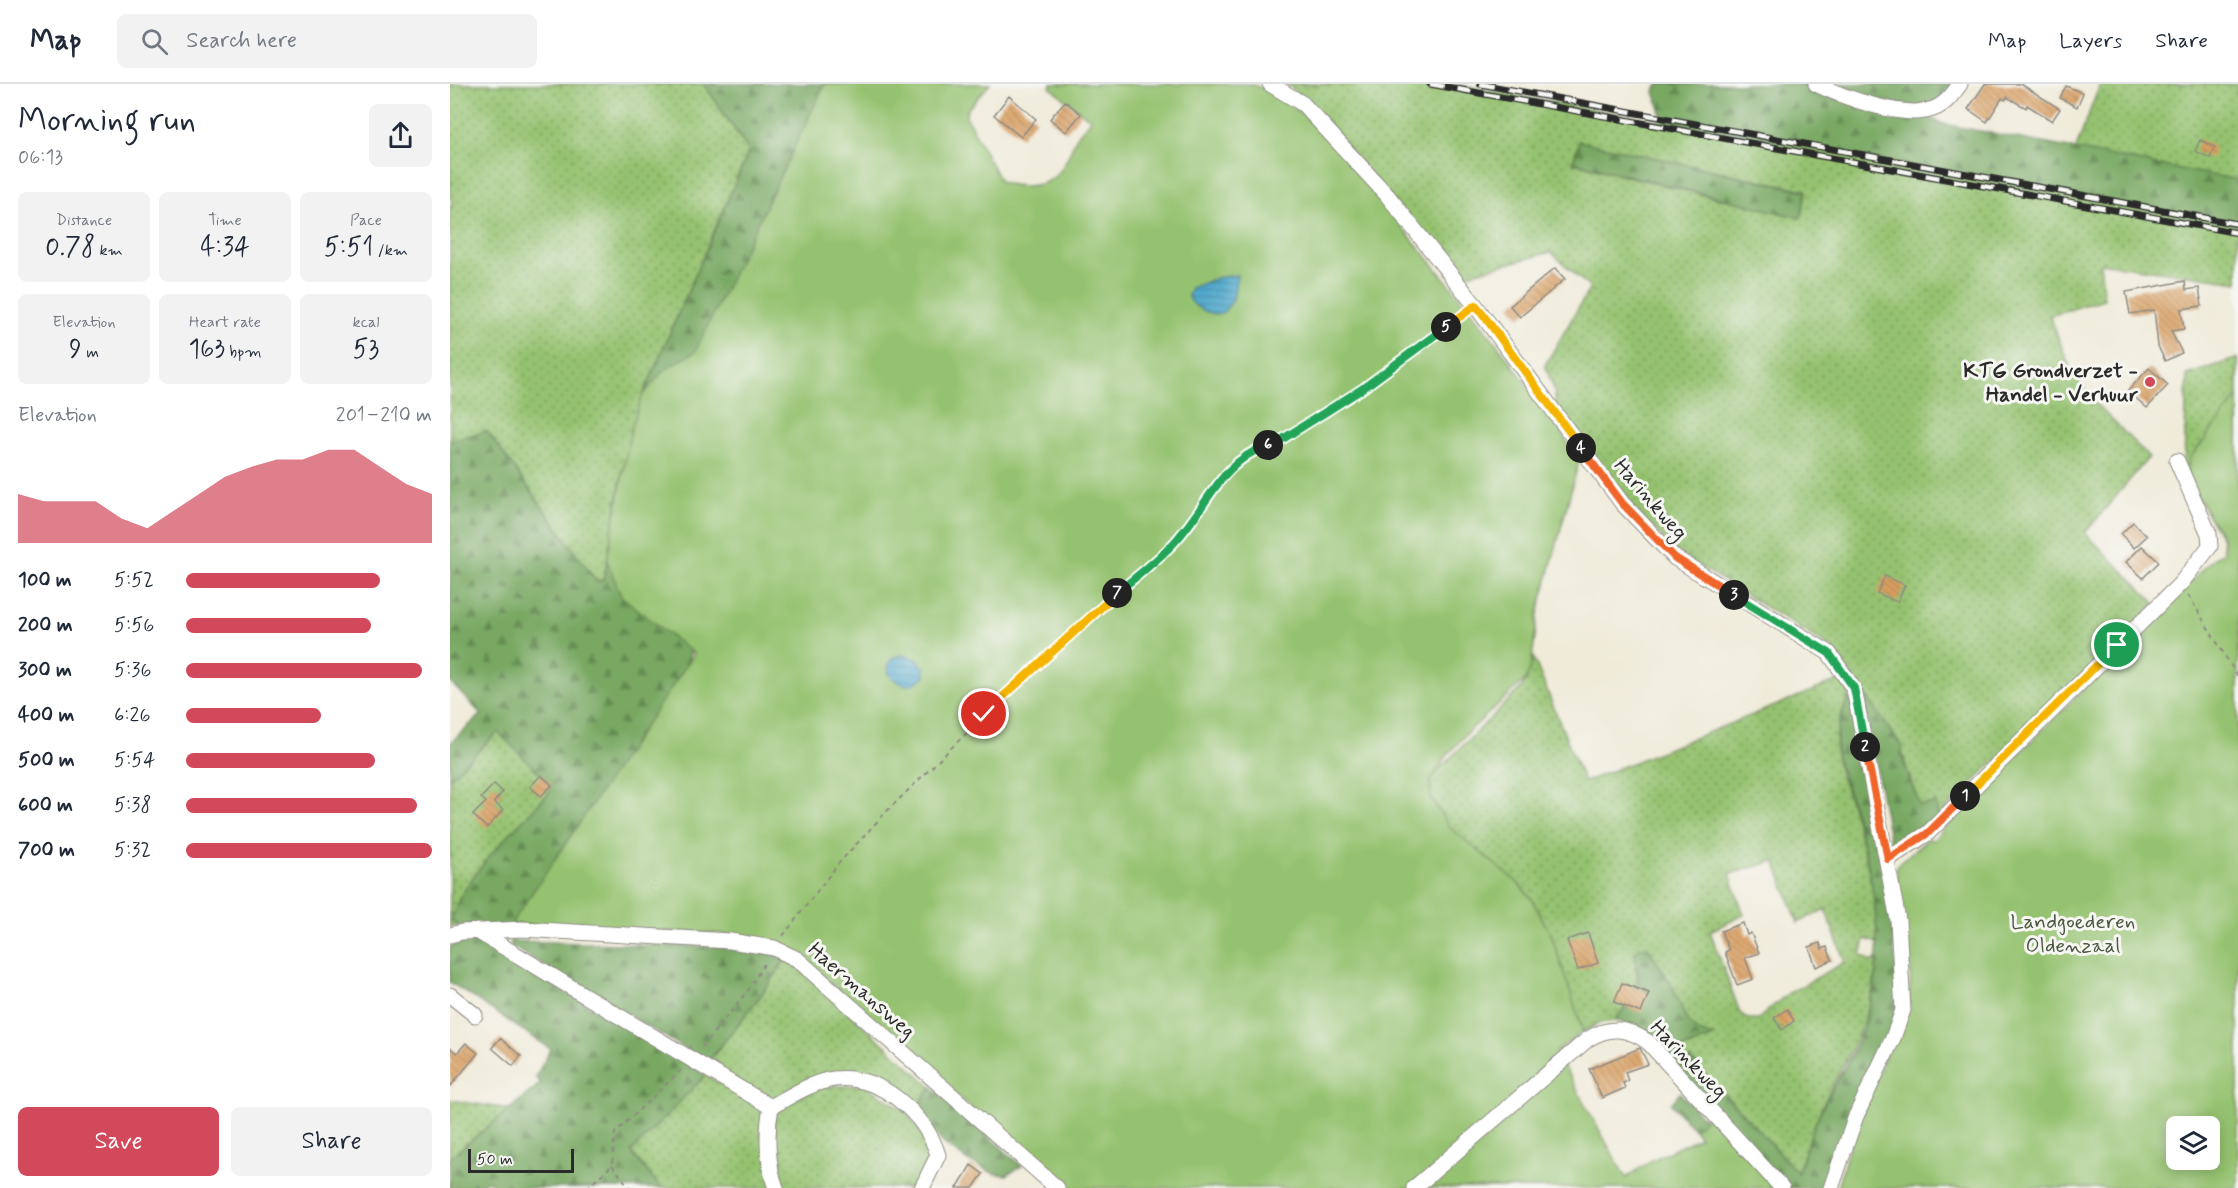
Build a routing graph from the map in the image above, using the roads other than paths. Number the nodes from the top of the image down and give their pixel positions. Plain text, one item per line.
1 (1270, 84) edge
2 (1816, 84) edge
3 (1960, 84) edge
4 (2177, 461) dead end
5 (1888, 859) junction
6 (477, 931) junction
7 (450, 935) edge
8 (450, 995) edge
9 (475, 1015) dead end
10 (771, 1107) junction
11 (776, 1188) edge
12 (922, 1188) edge
13 (1057, 1188) edge
14 (1414, 1188) edge
15 (1782, 1188) edge
16 (1831, 1188) edge

1 - 5 street, Harinkweg
2 - 3 street
4 - 5 street
5 - 16 street, Harinkweg
6 - 7 street, Haermansweg
6 - 10 street
6 - 13 street, Haermansweg
8 - 9 street
10 - 11 street
10 - 12 street
14 - 15 street, Harinkweg

